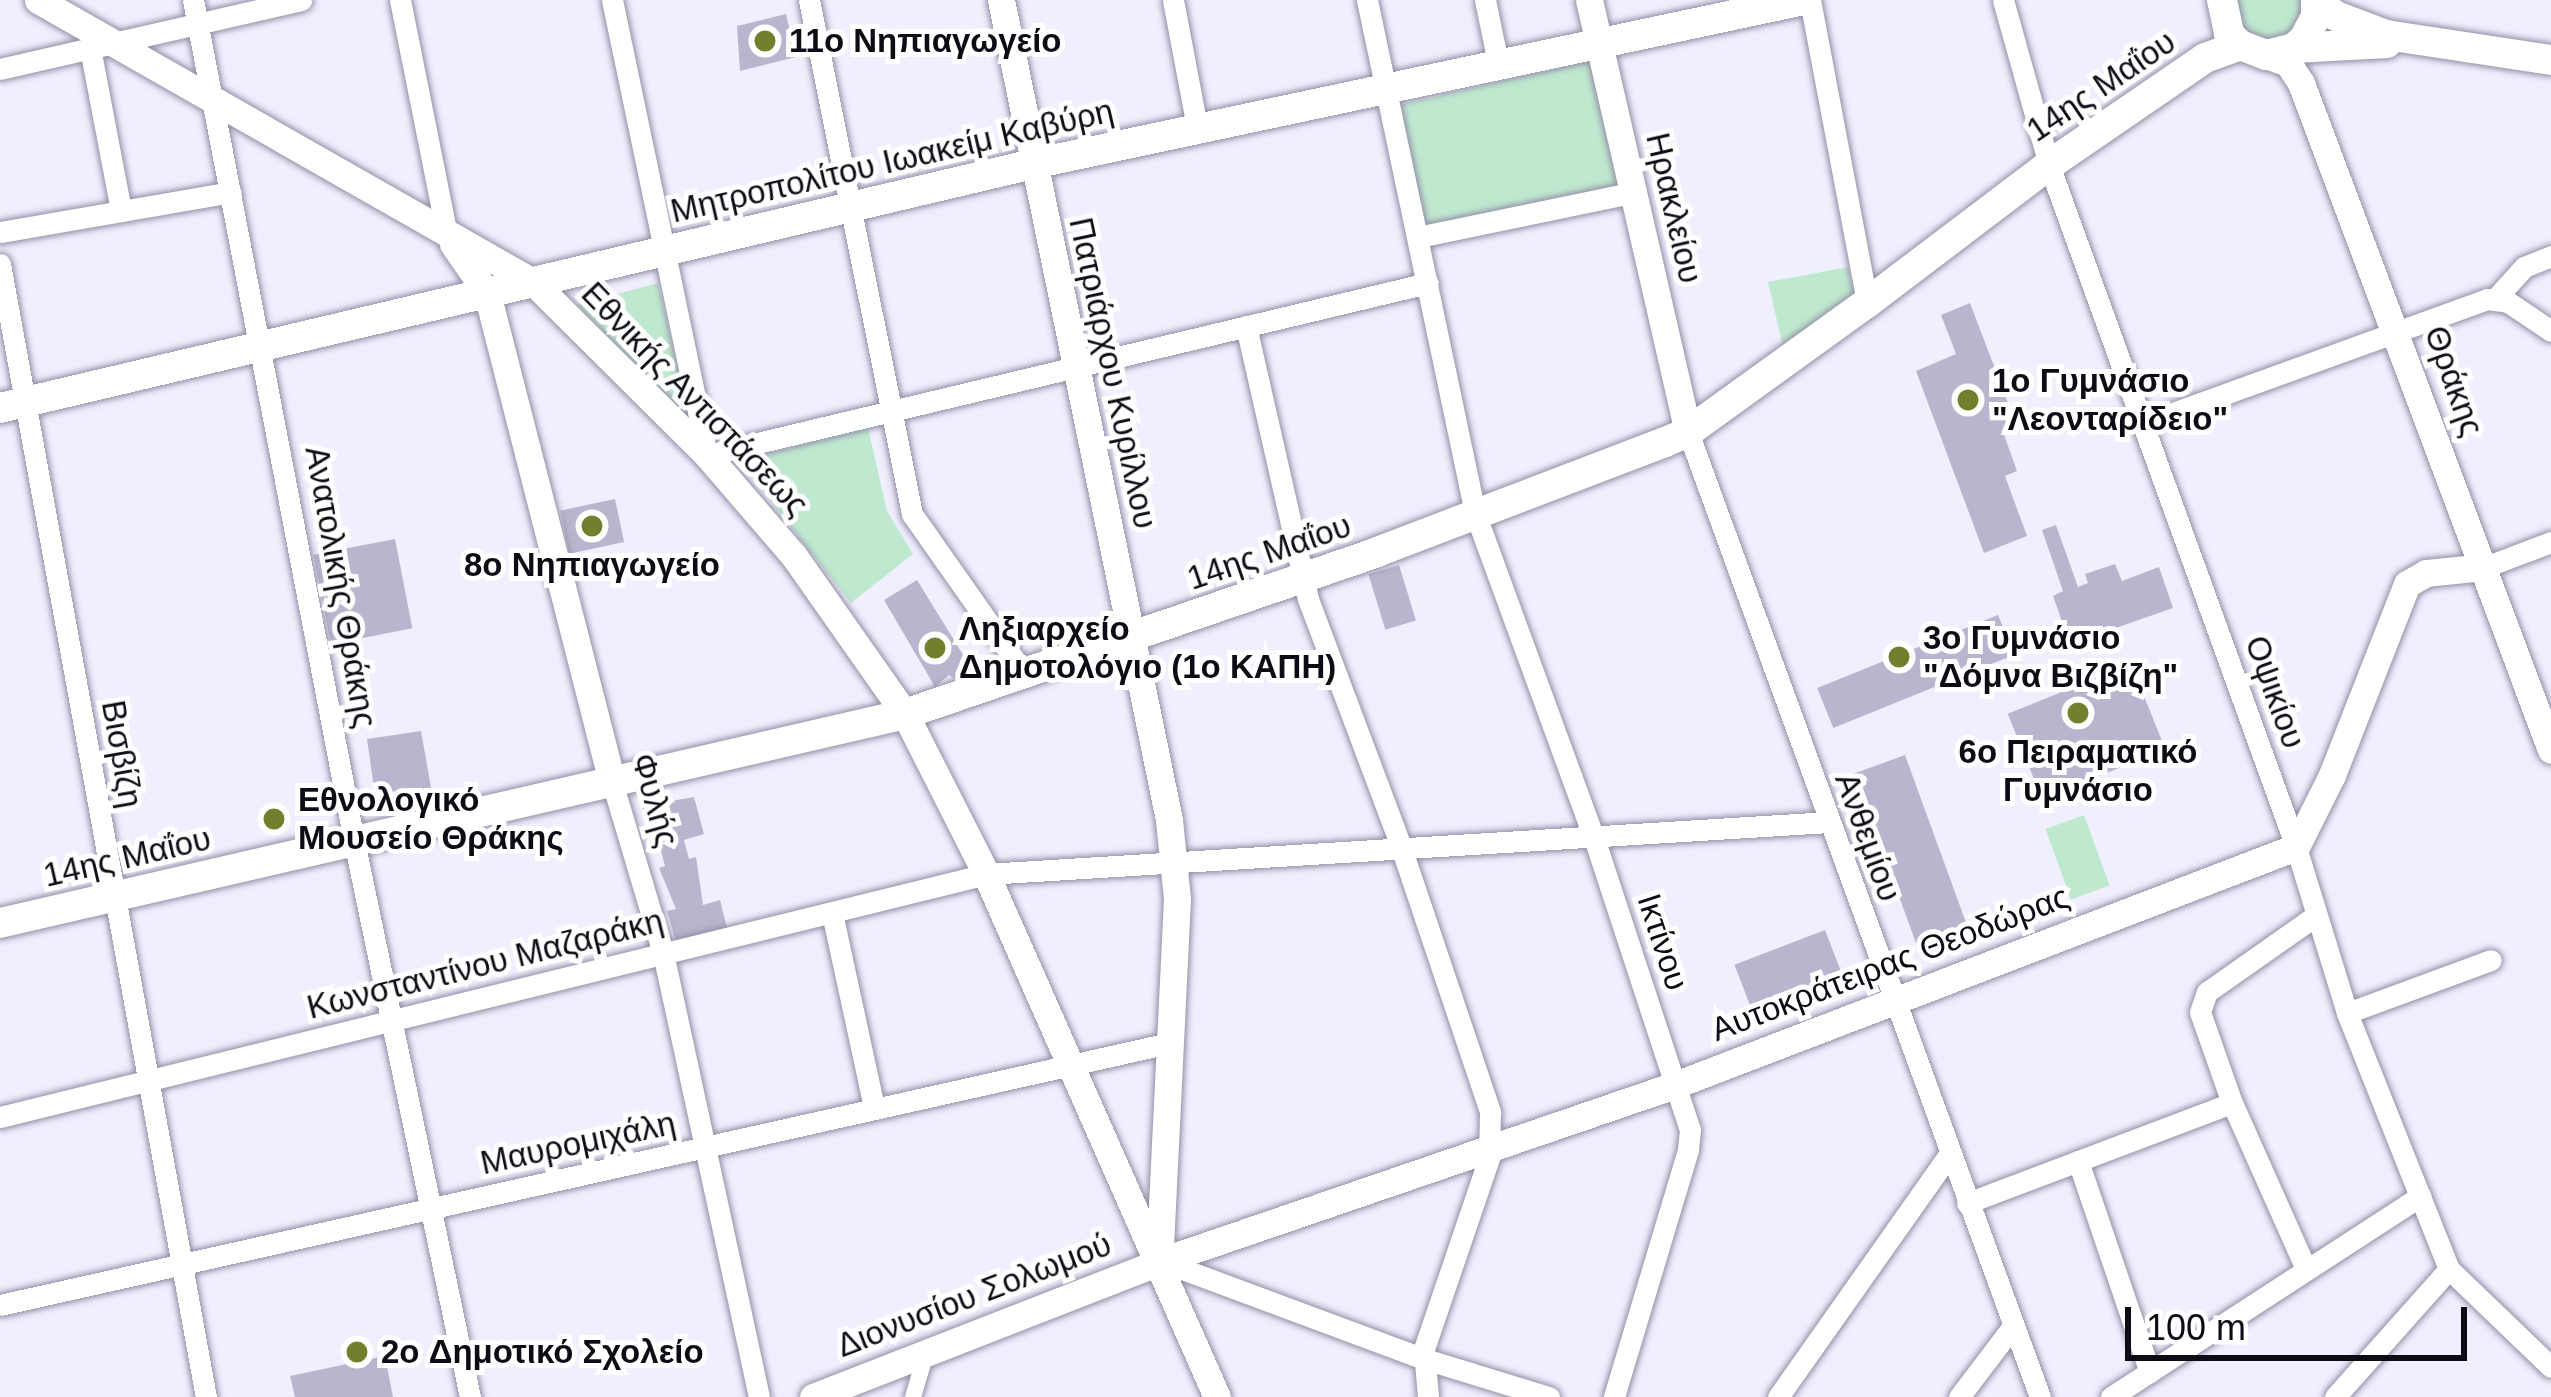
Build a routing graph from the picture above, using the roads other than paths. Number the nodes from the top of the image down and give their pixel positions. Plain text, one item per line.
1 (38, 0) edge
2 (193, 0) edge
3 (302, 0) edge
4 (400, 0) edge
5 (612, 0) edge
6 (809, 0) edge
7 (1000, 0) edge
8 (1172, 0) edge
9 (1367, 0) edge
10 (1485, 0) edge
11 (1589, 0) edge
12 (1807, 0) edge
13 (2003, 0) edge
14 (2222, 0) edge
15 (2317, 1) edge
16 (197, 24) junction
17 (1599, 42) junction
18 (2416, 42) junction
19 (100, 46) junction
20 (2267, 49) junction
21 (2551, 60) edge
22 (1498, 63) junction
23 (0, 69) edge
24 (1384, 87) junction
25 (212, 101) junction
26 (1197, 128) junction
27 (1033, 164) junction
28 (2049, 165) junction
29 (231, 192) junction
30 (1635, 192) junction
31 (851, 206) junction
32 (121, 211) junction
33 (0, 232) edge
34 (447, 236) junction
35 (1418, 237) junction
36 (665, 251) junction
37 (2551, 256) edge
38 (0, 264) edge
39 (533, 282) junction
40 (1428, 283) junction
41 (488, 293) junction
42 (2496, 298) junction
43 (1868, 303) junction
44 (1246, 326) junction
45 (2398, 331) junction
46 (2551, 332) edge
47 (263, 346) junction
48 (1077, 367) junction
49 (13, 405) edge
50 (890, 411) junction
51 (2142, 424) junction
52 (1688, 432) junction
53 (707, 455) junction
54 (1475, 513) junction
55 (2551, 542) edge
56 (2485, 567) junction
57 (1303, 578) junction
58 (1129, 639) junction
59 (1026, 676) junction
60 (904, 714) junction
61 (2551, 750) edge
62 (612, 782) junction
63 (1828, 822) junction
64 (1594, 838) junction
65 (354, 841) junction
66 (1401, 847) junction
67 (2296, 847) junction
68 (1174, 864) junction
69 (986, 874) junction
70 (114, 898) junction
71 (832, 913) junction
72 (2315, 916) junction
73 (0, 923) edge
74 (663, 953) junction
75 (2491, 960) dead end
76 (1891, 999) junction
77 (2347, 1013) junction
78 (394, 1020) junction
79 (1169, 1043) junction
80 (1072, 1065) junction
81 (147, 1084) junction
82 (1675, 1084) junction
83 (2232, 1102) junction
84 (874, 1108) junction
85 (0, 1118) edge
86 (1493, 1144) junction
87 (706, 1148) junction
88 (1949, 1155) junction
89 (2078, 1161) junction
90 (2420, 1196) junction
91 (1967, 1203) junction
92 (434, 1208) junction
93 (1161, 1261) junction
94 (184, 1264) junction
95 (2306, 1269) junction
96 (2449, 1270) junction
97 (0, 1305) edge
98 (2013, 1326) junction
99 (926, 1352) junction
100 (1422, 1358) junction
101 (2551, 1366) edge
102 (2150, 1372) junction
103 (206, 1397) edge
104 (470, 1397) edge
105 (759, 1397) edge
106 (813, 1397) edge
107 (913, 1397) edge
108 (1217, 1397) edge
109 (1428, 1397) edge
110 (1550, 1397) edge
111 (1614, 1397) edge
112 (1778, 1397) edge
113 (1959, 1397) edge
114 (2040, 1397) edge
115 (2111, 1397) edge
116 (2336, 1397) edge

1 - 19 street, Εθνικής Αντιστάσεως
2 - 16 street, Ανατολικής Θράκης
3 - 16 street
4 - 34 street
5 - 36 street
6 - 31 street
7 - 27 street, Πατριάρχου Κυρίλλου
8 - 26 street
9 - 24 street, Ικτίνου
10 - 22 street
11 - 17 street, Ηρακλείου
12 - 17 main road, Μητροπολίτου Ιωακείμ Καβύρη
12 - 43 street
13 - 28 street, Οψικίου
14 - 20 main road
15 - 18 main road
15 - 20 main road
16 - 19 street
16 - 25 street, Ανατολικής Θράκης
17 - 22 main road, Μητροπολίτου Ιωακείμ Καβύρη
17 - 30 street, Ηρακλείου
18 - 20 main road
18 - 21 main road
19 - 23 street
19 - 25 street, Εθνικής Αντιστάσεως
19 - 32 street
20 - 28 main road, 14ης Μαΐου
20 - 45 street, Θράκης
22 - 24 main road, Μητροπολίτου Ιωακείμ Καβύρη
24 - 26 main road, Μητροπολίτου Ιωακείμ Καβύρη
24 - 35 street, Ικτίνου
25 - 29 street, Ανατολικής Θράκης
25 - 34 street, Εθνικής Αντιστάσεως
26 - 27 main road, Μητροπολίτου Ιωακείμ Καβύρη
27 - 31 main road, Μητροπολίτου Ιωακείμ Καβύρη
27 - 48 street, Πατριάρχου Κυρίλλου
28 - 43 main road, 14ης Μαΐου
28 - 51 street, Οψικίου
29 - 32 street
29 - 47 street, Ανατολικής Θράκης
30 - 35 street
30 - 52 street, Ηρακλείου
31 - 36 main road, Μητροπολίτου Ιωακείμ Καβύρη
31 - 50 street
32 - 33 street
34 - 39 street, Εθνικής Αντιστάσεως
34 - 41 street, Φυλής
35 - 40 street, Ικτίνου
36 - 39 main road, Μητροπολίτου Ιωακείμ Καβύρη
36 - 53 street
37 - 42 street
38 - 49 street, Βισβίζη
39 - 41 main road, Μητροπολίτου Ιωακείμ Καβύρη
39 - 53 street, Εθνικής Αντιστάσεως
40 - 44 street
40 - 54 street, Ικτίνου
41 - 47 main road, Μητροπολίτου Ιωακείμ Καβύρη
41 - 62 street, Φυλής
42 - 45 street
42 - 46 street
43 - 52 main road, 14ης Μαΐου
44 - 48 street
44 - 57 street
45 - 51 street
45 - 56 street, Θράκης
47 - 49 main road, Μητροπολίτου Ιωακείμ Καβύρη
47 - 65 street, Ανατολικής Θράκης
48 - 50 street
48 - 58 street, Πατριάρχου Κυρίλλου
49 - 70 street, Βισβίζη
50 - 53 street
50 - 59 street
51 - 67 street, Οψικίου
52 - 54 main road, 14ης Μαΐου
52 - 63 street, Ανθεμίου
53 - 60 street, Εθνικής Αντιστάσεως
54 - 57 main road, 14ης Μαΐου
54 - 64 street, Ικτίνου
55 - 56 street
56 - 61 street, Θράκης
56 - 67 street
57 - 58 main road, 14ης Μαΐου
57 - 66 street
58 - 59 main road, 14ης Μαΐου
58 - 68 street, Πατριάρχου Κυρίλλου
59 - 60 main road, 14ης Μαΐου
60 - 62 main road, 14ης Μαΐου
60 - 69 street, Εθνικής Αντιστάσεως
62 - 65 main road, 14ης Μαΐου
62 - 74 street, Φυλής
63 - 64 street, Κωνσταντίνου Μαζαράκη
63 - 76 street, Ανθεμίου
64 - 66 street, Κωνσταντίνου Μαζαράκη
64 - 82 street, Ικτίνου
65 - 70 main road, 14ης Μαΐου
65 - 78 street, Ανατολικής Θράκης
66 - 68 street, Κωνσταντίνου Μαζαράκη
66 - 86 street
67 - 72 street, Οψικίου
67 - 76 street, Αυτοκράτειρας Θεοδώρας
68 - 69 street, Κωνσταντίνου Μαζαράκη
68 - 79 street, Πατριάρχου Κυρίλλου
69 - 71 street, Κωνσταντίνου Μαζαράκη
69 - 80 street, Εθνικής Αντιστάσεως
70 - 73 main road, 14ης Μαΐου
70 - 81 street, Βισβίζη
71 - 74 street, Κωνσταντίνου Μαζαράκη
71 - 84 street
72 - 77 street, Οψικίου
72 - 83 street
74 - 78 street, Κωνσταντίνου Μαζαράκη
74 - 87 street, Φυλής
75 - 77 street
76 - 82 street, Αυτοκράτειρας Θεοδώρας
76 - 88 street, Ανθεμίου
77 - 90 street, Οψικίου
78 - 81 street, Κωνσταντίνου Μαζαράκη
78 - 92 street, Ανατολικής Θράκης
79 - 80 street, Μαυρομιχάλη
79 - 93 street, Πατριάρχου Κυρίλλου
80 - 84 street, Μαυρομιχάλη
80 - 93 street, Εθνικής Αντιστάσεως
81 - 85 street, Κωνσταντίνου Μαζαράκη
81 - 94 street, Βισβίζη
82 - 86 street, Αυτοκράτειρας Θεοδώρας
82 - 111 street, Ικτίνου
83 - 89 street
83 - 95 street
84 - 87 street, Μαυρομιχάλη
86 - 93 street, Αυτοκράτειρας Θεοδώρας
86 - 100 street
87 - 92 street, Μαυρομιχάλη
87 - 105 street, Φυλής
88 - 91 street, Ανθεμίου
88 - 112 street
89 - 91 street
89 - 102 street
90 - 95 street
90 - 96 street, Οψικίου
91 - 98 street, Ανθεμίου
92 - 94 street, Μαυρομιχάλη
92 - 104 street, Ανατολικής Θράκης
93 - 99 street, Διονυσίου Σολωμού
93 - 100 street
93 - 108 street, Εθνικής Αντιστάσεως
94 - 97 street, Μαυρομιχάλη
94 - 103 street, Βισβίζη
95 - 102 street
96 - 101 street, Οψικίου
96 - 116 street
98 - 113 street
98 - 114 street, Ανθεμίου
99 - 106 street, Διονυσίου Σολωμού
99 - 107 street
100 - 109 street
100 - 110 street
102 - 115 street

